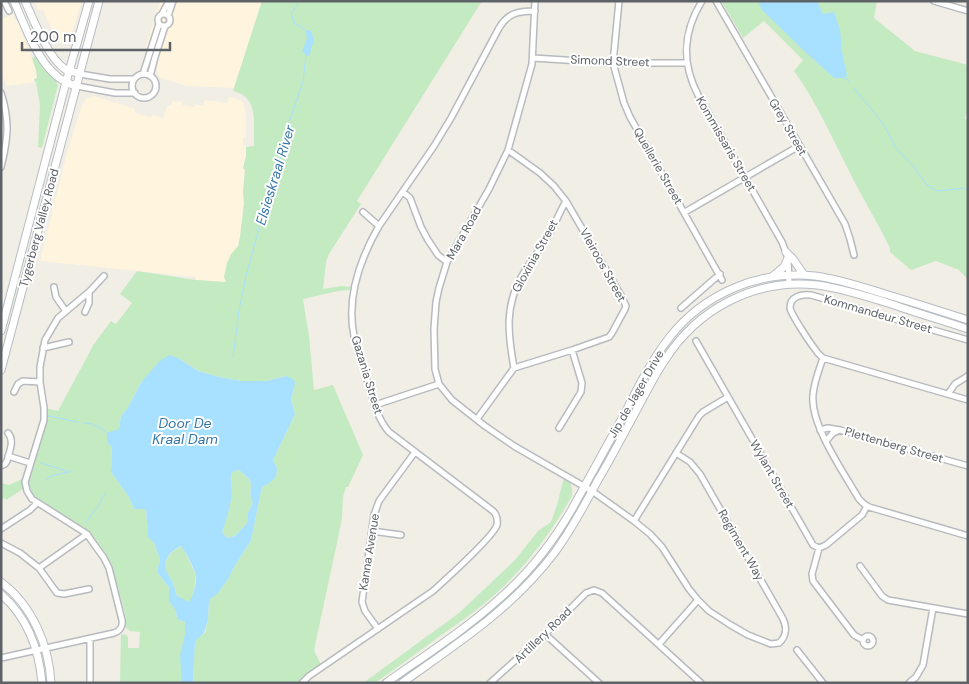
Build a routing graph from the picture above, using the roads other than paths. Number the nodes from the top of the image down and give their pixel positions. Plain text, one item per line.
1 (4, 1) edge
2 (14, 1) edge
3 (20, 1) edge
4 (25, 1) edge
5 (90, 1) edge
6 (99, 1) edge
7 (169, 1) edge
8 (173, 1) edge
9 (535, 1) edge
10 (619, 1) edge
11 (702, 1) edge
12 (716, 1) edge
13 (934, 1) edge
14 (8, 11) dead end
15 (535, 11) junction
16 (968, 11) edge
17 (162, 14) junction
18 (20, 15) junction
19 (168, 16) junction
20 (158, 24) junction
21 (165, 26) junction
22 (46, 46) junction
23 (73, 58) junction
24 (533, 58) junction
25 (687, 62) junction
26 (613, 63) junction
27 (69, 70) junction
28 (80, 74) junction
29 (143, 74) junction
30 (150, 76) junction
31 (134, 79) junction
32 (66, 82) junction
33 (77, 86) junction
34 (1, 92) edge
35 (135, 93) junction
36 (3, 107) edge
37 (799, 146) junction
38 (508, 150) junction
39 (1, 167) edge
40 (745, 177) junction
41 (403, 192) junction
42 (566, 201) junction
43 (363, 212) dead end
44 (685, 212) junction
45 (379, 226) junction
46 (787, 255) junction
47 (854, 255) dead end
48 (447, 262) junction
49 (789, 275) junction
50 (804, 275) junction
51 (104, 276) dead end
52 (772, 277) junction
53 (789, 284) junction
54 (54, 287) dead end
55 (89, 292) junction
56 (681, 308) dead end
57 (65, 310) junction
58 (85, 312) dead end
59 (968, 320) edge
60 (968, 328) edge
61 (1, 332) edge
62 (968, 340) edge
63 (696, 341) dead end
64 (69, 342) dead end
65 (43, 348) junction
66 (572, 350) junction
67 (823, 358) junction
68 (514, 368) junction
69 (1, 370) edge
70 (968, 376) edge
71 (40, 382) junction
72 (439, 384) junction
73 (14, 392) dead end
74 (948, 394) junction
75 (728, 397) junction
76 (968, 400) edge
77 (375, 405) junction
78 (477, 419) junction
79 (559, 428) dead end
80 (820, 430) junction
81 (840, 430) junction
82 (8, 433) dead end
83 (826, 441) junction
84 (415, 452) junction
85 (676, 453) junction
86 (8, 456) junction
87 (30, 463) junction
88 (1, 466) edge
89 (968, 466) edge
90 (584, 486) junction
91 (592, 491) junction
92 (37, 503) junction
93 (867, 506) junction
94 (634, 521) junction
95 (1, 529) edge
96 (372, 531) junction
97 (87, 534) junction
98 (401, 535) dead end
99 (968, 536) edge
100 (1, 543) edge
101 (820, 548) junction
102 (860, 566) dead end
103 (39, 568) junction
104 (1, 582) edge
105 (89, 589) dead end
106 (1, 594) edge
107 (698, 600) junction
108 (933, 608) junction
109 (968, 614) edge
110 (378, 629) junction
111 (545, 634) junction
112 (90, 639) junction
113 (863, 640) dead end
114 (659, 644) junction
115 (45, 648) junction
116 (36, 650) junction
117 (797, 650) dead end
118 (1, 658) edge
119 (494, 682) edge
120 (42, 683) edge
121 (51, 683) edge
122 (90, 683) edge
123 (302, 683) edge
124 (386, 683) edge
125 (402, 683) edge
126 (599, 683) edge
127 (701, 683) edge
128 (822, 683) edge
129 (909, 683) edge

1 - 14 street
2 - 18 main road
3 - 18 main road
4 - 22 main road
5 - 23 main road, Tygerberg Valley Road
6 - 28 main road, Tygerberg Valley Road
7 - 17 street
8 - 19 street
9 - 15 street, Mara Road
10 - 26 street, Quellerie Street
11 - 25 street, Kommissaris Street
12 - 37 street, Grey Street
13 - 16 street
15 - 24 street, Mara Road
15 - 41 street, Gazania Street
17 - 19 street
17 - 20 street
18 - 32 main road
19 - 21 street
20 - 21 street
20 - 29 street
21 - 30 street
22 - 23 main road
22 - 27 main road
23 - 27 main road, Tygerberg Valley Road
24 - 26 street, Simond Street
24 - 38 street, Mara Road
25 - 26 street, Simond Street
25 - 40 street, Kommissaris Street
26 - 44 street, Quellerie Street
27 - 28 main road
27 - 32 main road, Tygerberg Valley Road
28 - 31 street
28 - 33 main road, Tygerberg Valley Road
29 - 30 street
29 - 31 street
30 - 35 street
31 - 35 street
32 - 33 main road
32 - 61 main road, Tygerberg Valley Road
33 - 35 street
33 - 69 main road, Tygerberg Valley Road
34 - 36 street
36 - 39 street
37 - 40 street
37 - 47 street, Grey Street
38 - 42 street, Vleiroos Street
38 - 48 street, Mara Road
40 - 44 street
40 - 46 street, Kommissaris Street
41 - 45 street, Gazania Street
41 - 48 street
42 - 66 street, Vleiroos Street
42 - 68 street, Gloxinia Street
43 - 45 street
44 - 56 street, Quellerie Street
45 - 77 street, Gazania Street
46 - 49 street, Kommissaris Street
46 - 50 main road
46 - 52 main road
48 - 72 street, Mara Road
49 - 50 main road, Jip de Jager Drive
49 - 52 main road, Jip de Jager Drive
49 - 53 street, Kommissaris Street
50 - 59 main road, Jip de Jager Drive
51 - 55 street
52 - 90 main road, Jip de Jager Drive
53 - 60 main road, Jip de Jager Drive
53 - 91 main road, Jip de Jager Drive
54 - 57 street
55 - 57 street
55 - 58 street
57 - 65 street
62 - 67 street, Kommandeur Street
63 - 75 street, Wylant Street
64 - 65 street
65 - 71 street
66 - 68 street, Vleiroos Street
66 - 79 street
67 - 74 street
67 - 80 street
68 - 78 street
70 - 74 street
71 - 73 street
71 - 87 street
72 - 77 street
72 - 78 street
74 - 76 street
75 - 85 street
75 - 101 street, Wylant Street
77 - 84 street, Gazania Street
78 - 90 street
80 - 81 street, Plettenberg Street
80 - 83 street
81 - 83 street
81 - 89 street, Plettenberg Street
82 - 86 street
83 - 93 street
84 - 96 street, Kanna Avenue
84 - 110 street, Gazania Street
85 - 94 street
85 - 107 street, Regiment Way
86 - 87 street
86 - 88 street
87 - 92 street
90 - 91 street
90 - 124 main road, Jip de Jager Drive
91 - 94 street
91 - 125 main road, Jip de Jager Drive
92 - 95 street
92 - 97 street
93 - 99 street
93 - 101 street
94 - 107 street
96 - 98 street
96 - 110 street, Kanna Avenue
97 - 103 street
97 - 112 street
100 - 103 street
101 - 113 street
102 - 108 street
103 - 105 street
104 - 115 main road
106 - 116 main road
107 - 114 street
108 - 109 street
108 - 129 street
110 - 123 street, Gazania Street
111 - 114 street, Artillery Road
111 - 119 street, Artillery Road
111 - 126 street
112 - 115 street
112 - 122 street
114 - 127 street
115 - 116 street
115 - 121 main road
116 - 118 street
116 - 120 main road
117 - 128 street

